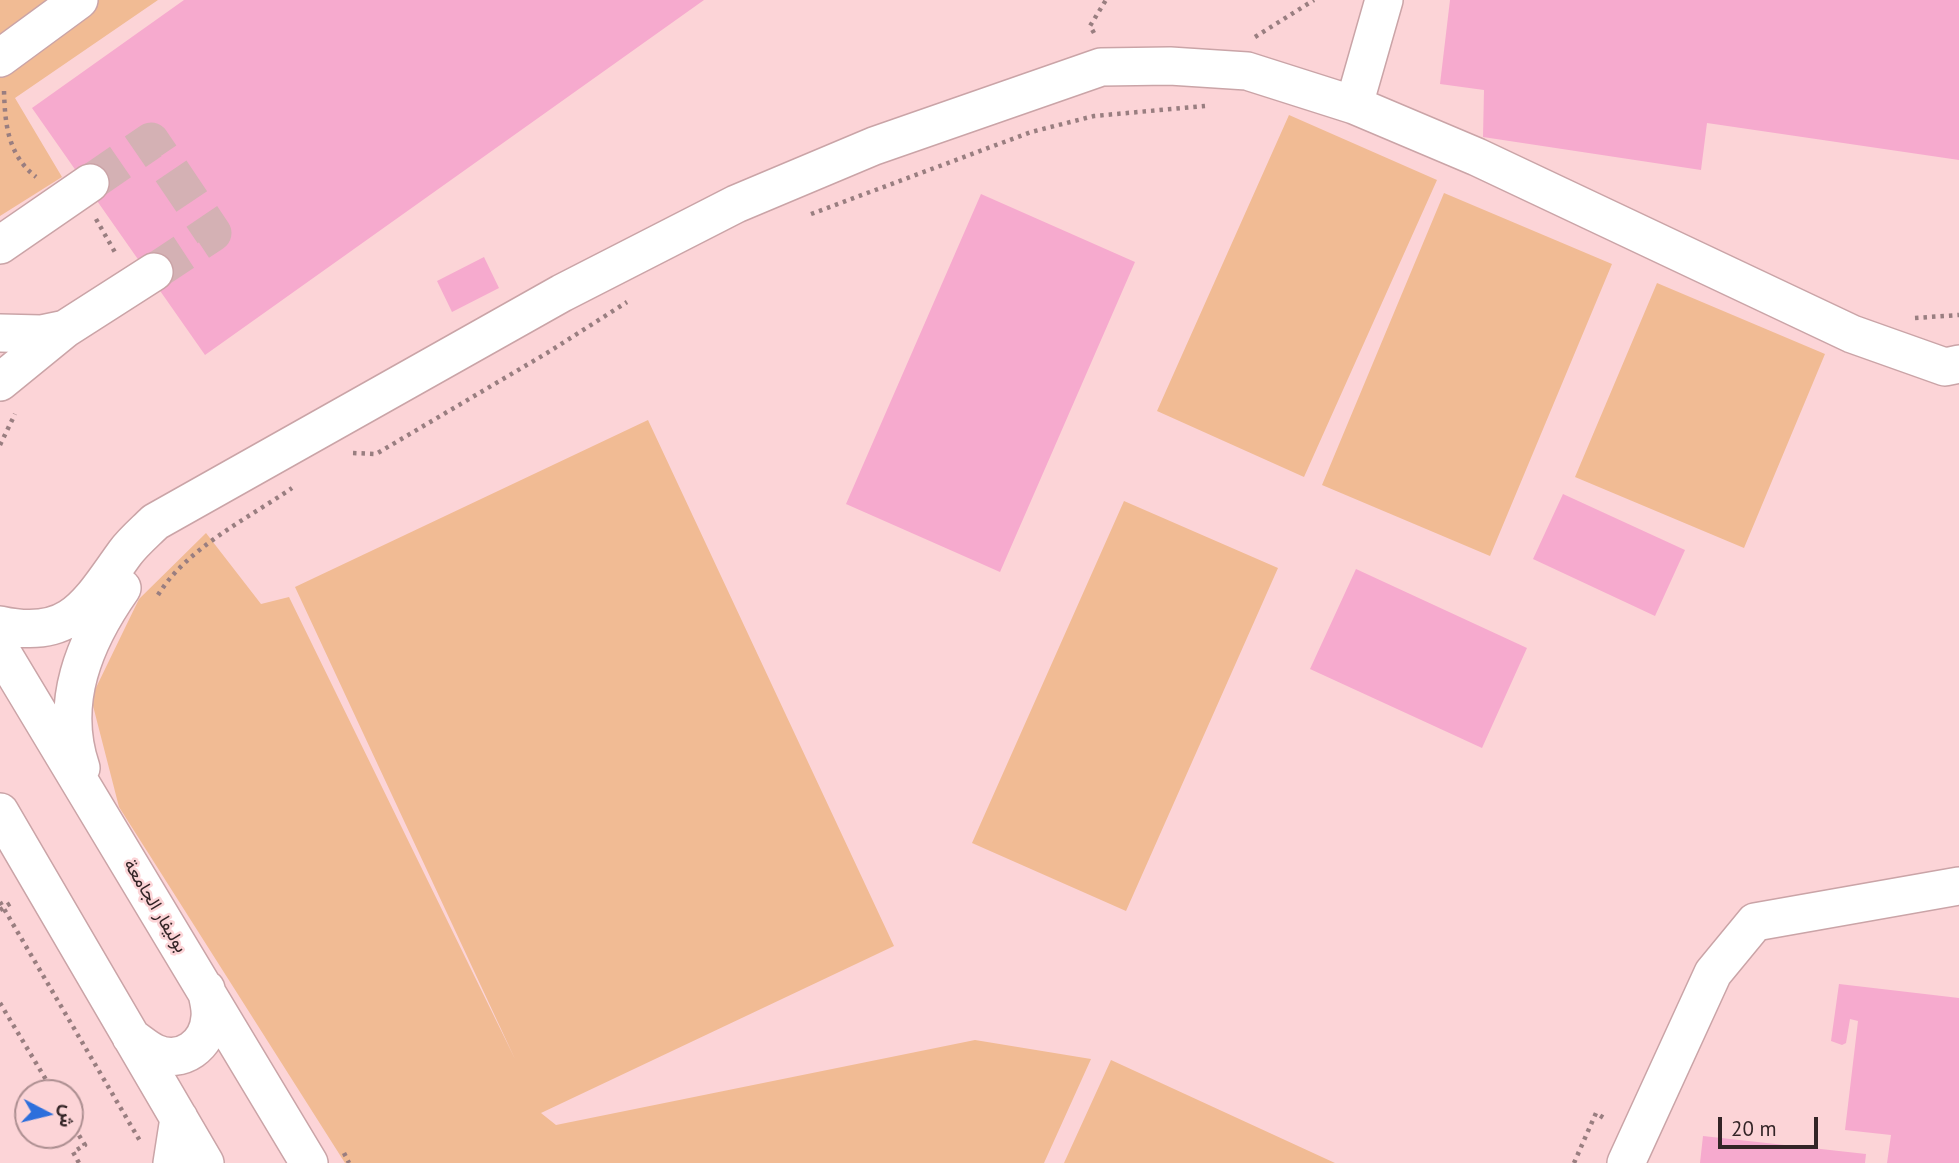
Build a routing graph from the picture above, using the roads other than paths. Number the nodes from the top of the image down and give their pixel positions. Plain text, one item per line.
1 (79, 0) edge
2 (1384, 0) edge
3 (2, 70) edge
4 (1354, 106) junction
5 (81, 189) tunnel mouth
6 (0, 245) edge
7 (144, 278) tunnel mouth
8 (65, 329) junction
9 (0, 333) edge
10 (1959, 364) edge
11 (11, 394) edge
12 (213, 490) junction
13 (0, 625) edge
14 (0, 649) edge
15 (94, 806) junction
16 (1, 814) edge
17 (1959, 886) edge
18 (206, 988) junction
19 (131, 1037) junction
20 (179, 1118) junction
21 (158, 1156) edge
22 (205, 1163) edge
23 (309, 1163) edge
24 (1626, 1163) edge

1 - 3 street
2 - 4 street
4 - 10 street
4 - 12 street
5 - 6 street
7 - 8 street
8 - 9 street
8 - 11 street
12 - 13 street
12 - 15 street
14 - 15 street, بوليفار الجامعة
15 - 18 street, بوليفار الجامعة
16 - 19 street
17 - 24 street
18 - 19 street
18 - 23 street, بوليفار الجامعة
19 - 20 street
20 - 21 street
20 - 22 street

